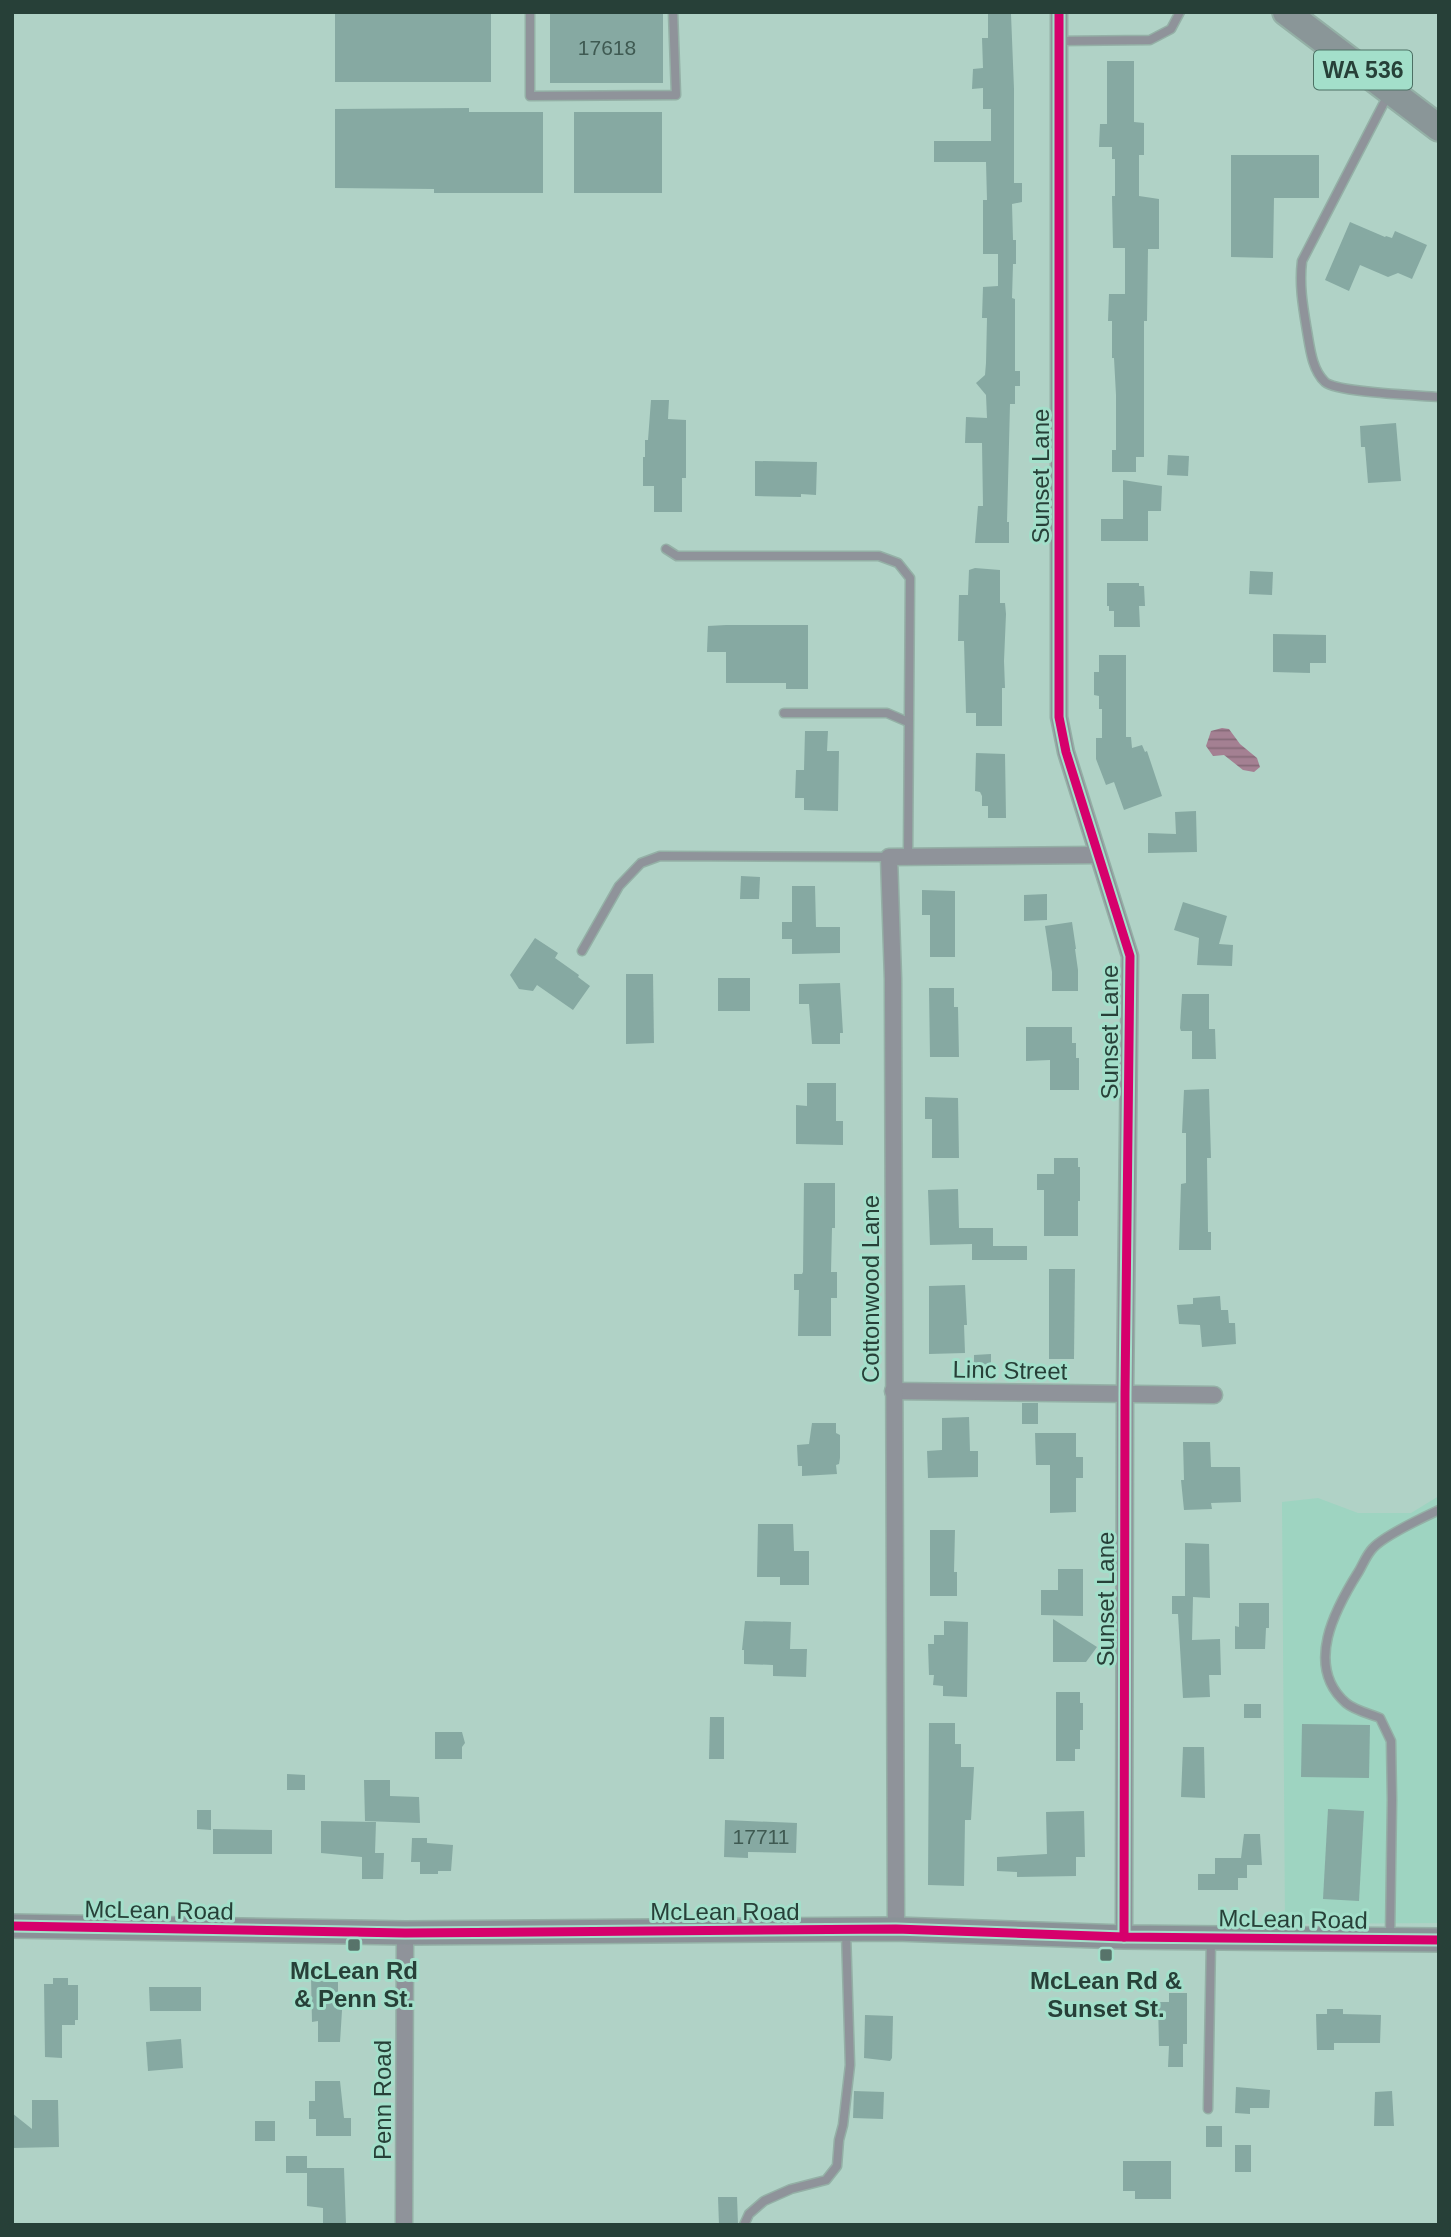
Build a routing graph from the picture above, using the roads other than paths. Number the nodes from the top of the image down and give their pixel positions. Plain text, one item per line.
1 (530, 12) edge
2 (673, 12) edge
3 (1059, 12) edge
4 (1180, 12) edge
5 (1286, 12) edge
6 (1059, 41) junction
7 (1390, 91) junction
8 (1439, 128) edge
9 (1439, 397) edge
10 (666, 549) dead end
11 (784, 713) dead end
12 (908, 722) junction
13 (1097, 855) junction
14 (889, 857) junction
15 (908, 857) junction
16 (582, 951) dead end
17 (893, 1391) junction
18 (1125, 1394) junction
19 (1214, 1395) dead end
20 (1439, 1510) edge
21 (12, 1926) edge
22 (846, 1929) junction
23 (895, 1929) junction
24 (405, 1933) junction
25 (1124, 1937) junction
26 (1212, 1937) junction
27 (1390, 1939) junction
28 (1439, 1940) edge
29 (1208, 2109) dead end
30 (404, 2225) edge
31 (744, 2225) edge

1 - 2 lane
3 - 6 street, Sunset Lane
4 - 6 lane
5 - 7 main road, WA 536
6 - 13 street, Sunset Lane
7 - 8 main road, WA 536
7 - 9 lane
10 - 12 lane
11 - 12 lane
12 - 15 lane
13 - 15 street
13 - 18 street, Sunset Lane
14 - 15 street
14 - 16 lane
14 - 17 street, Cottonwood Lane
17 - 18 street, Linc Street
17 - 23 street, Cottonwood Lane
18 - 19 street, Linc Street
18 - 25 street, Sunset Lane
20 - 27 lane
21 - 24 street, McLean Road
22 - 23 street, McLean Road
22 - 24 street, McLean Road
22 - 31 lane
23 - 25 street, McLean Road
24 - 30 street, Penn Road
25 - 26 street, McLean Road
26 - 27 street, McLean Road
26 - 29 lane
27 - 28 street, McLean Road

